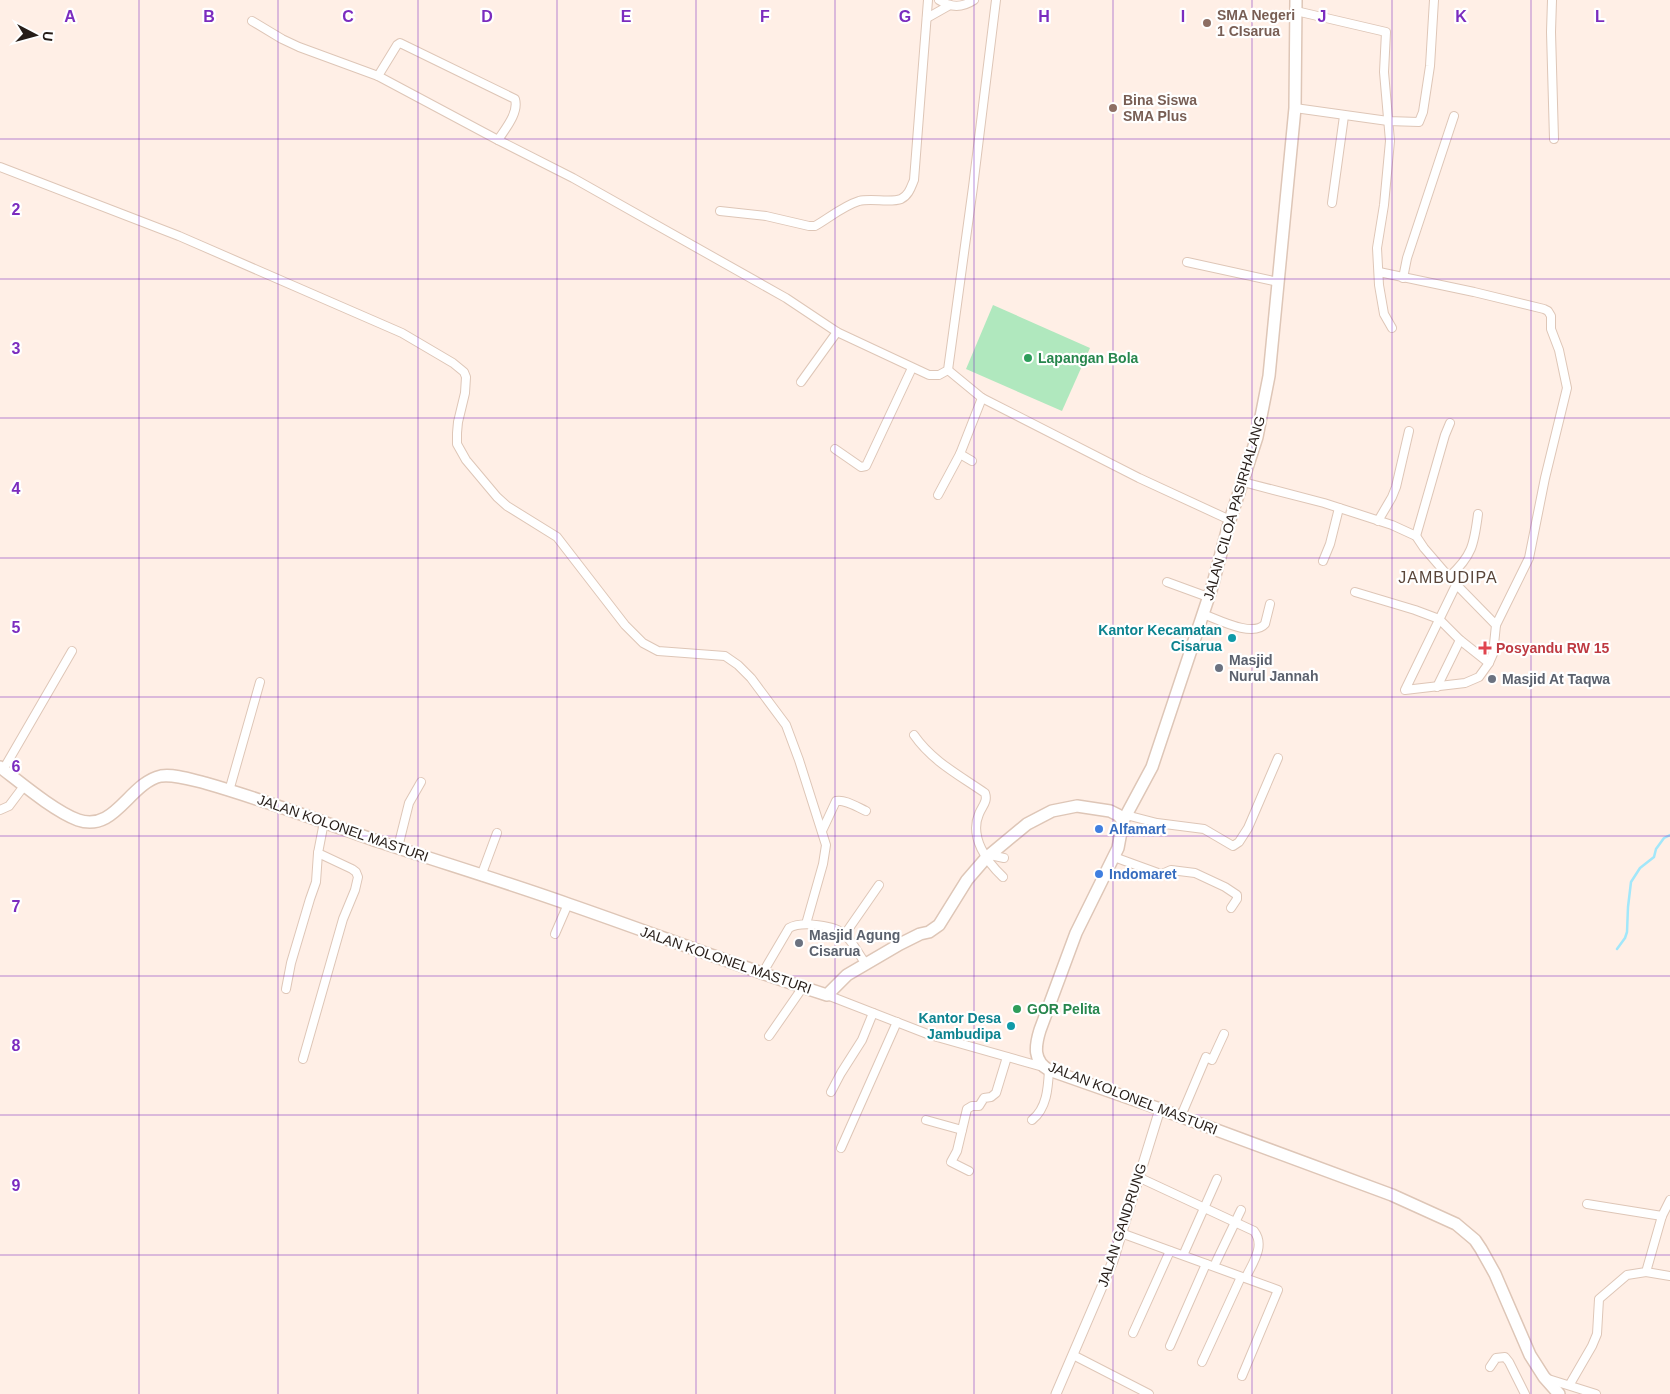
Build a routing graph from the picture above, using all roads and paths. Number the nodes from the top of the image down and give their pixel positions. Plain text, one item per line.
1 (928, 0) edge
2 (939, 0) edge
3 (974, 0) edge
4 (996, 0) edge
5 (1434, 0) edge
6 (1552, 0) edge
7 (950, 5) junction
8 (1296, 6) edge
9 (927, 18) junction
10 (252, 21) dead end
11 (378, 76) junction
12 (1295, 108) junction
13 (1344, 116) junction
14 (1454, 116) dead end
15 (1388, 121) junction
16 (1554, 139) dead end
17 (498, 140) junction
18 (0, 167) edge
19 (1332, 203) dead end
20 (720, 211) dead end
21 (1186, 262) dead end
22 (1379, 272) junction
23 (1403, 278) junction
24 (1278, 282) junction
25 (1392, 328) dead end
26 (837, 332) junction
27 (912, 368) junction
28 (948, 370) junction
29 (801, 382) dead end
30 (982, 398) junction
31 (1450, 423) dead end
32 (1409, 431) dead end
33 (835, 449) dead end
34 (960, 454) junction
35 (972, 461) dead end
36 (1243, 482) junction
37 (938, 495) dead end
38 (1339, 508) junction
39 (1478, 514) dead end
40 (1230, 520) junction
41 (1378, 521) junction
42 (1416, 536) junction
43 (1323, 561) dead end
44 (1449, 578) junction
45 (1167, 582) dead end
46 (1456, 585) junction
47 (1355, 592) dead end
48 (1208, 597) junction
49 (1270, 604) dead end
50 (1202, 614) junction
51 (1440, 619) junction
52 (1496, 625) junction
53 (1460, 640) junction
54 (72, 651) dead end
55 (1489, 663) junction
56 (260, 682) dead end
57 (1436, 686) junction
58 (914, 735) dead end
59 (1278, 758) dead end
60 (2, 768) edge
61 (421, 782) dead end
62 (24, 786) junction
63 (228, 791) junction
64 (0, 810) edge
65 (866, 811) dead end
66 (1125, 818) junction
67 (324, 822) junction
68 (822, 830) junction
69 (497, 833) dead end
70 (398, 847) junction
71 (318, 854) junction
72 (988, 856) junction
73 (1114, 857) junction
74 (1004, 858) dead end
75 (481, 876) junction
76 (1003, 877) dead end
77 (879, 885) dead end
78 (568, 904) junction
79 (1231, 908) dead end
80 (806, 924) junction
81 (555, 934) dead end
82 (845, 934) junction
83 (866, 964) junction
84 (762, 974) junction
85 (803, 987) junction
86 (286, 989) dead end
87 (827, 995) junction
88 (873, 1013) junction
89 (897, 1022) junction
90 (1224, 1034) dead end
91 (769, 1036) dead end
92 (1007, 1057) junction
93 (303, 1059) dead end
94 (1048, 1069) junction
95 (832, 1092) dead end
96 (1160, 1108) junction
97 (1181, 1116) junction
98 (926, 1120) dead end
99 (1032, 1120) dead end
100 (962, 1130) junction
101 (841, 1148) dead end
102 (969, 1171) dead end
103 (1138, 1177) junction
104 (1217, 1179) dead end
105 (1670, 1200) edge
106 (1588, 1204) dead end
107 (1205, 1208) junction
108 (1241, 1210) dead end
109 (1662, 1216) junction
110 (1236, 1222) junction
111 (1121, 1233) junction
112 (1170, 1251) junction
113 (1185, 1251) dead end
114 (1216, 1262) dead end
115 (1206, 1264) junction
116 (1646, 1272) junction
117 (1244, 1276) junction
118 (1670, 1276) edge
119 (1133, 1333) dead end
120 (1170, 1346) dead end
121 (1073, 1355) junction
122 (1202, 1362) dead end
123 (1490, 1367) dead end
124 (1242, 1376) dead end
125 (1544, 1377) junction
126 (1570, 1384) junction
127 (1056, 1394) edge
128 (1149, 1394) edge
129 (1525, 1394) edge
130 (1559, 1394) edge
131 (1596, 1394) edge

1 - 9 street
2 - 7 street
3 - 7 street
4 - 28 street
5 - 15 street
6 - 16 street
7 - 9 street
8 - 12 main road, JALAN CILOA PASIRHALANG
8 - 15 street
9 - 20 street
10 - 11 street
11 - 17 street
11 - 17 street
12 - 13 street
12 - 24 main road, JALAN CILOA PASIRHALANG
13 - 15 street
13 - 19 street
14 - 23 street
15 - 22 street
17 - 26 street
18 - 68 street
21 - 24 street
22 - 23 street
22 - 25 street
23 - 52 street
24 - 36 main road, JALAN CILOA PASIRHALANG
26 - 27 street
26 - 29 street
27 - 28 street
27 - 33 street
28 - 30 street
30 - 34 street
30 - 40 street
31 - 42 street
32 - 41 street
34 - 35 street
34 - 37 street
36 - 38 street
36 - 40 main road, JALAN CILOA PASIRHALANG
38 - 41 street
38 - 43 street
39 - 44 street
40 - 48 main road, JALAN CILOA PASIRHALANG
41 - 42 street
42 - 44 street
44 - 46 street
45 - 48 street
46 - 51 street
46 - 52 street
47 - 51 street
48 - 50 main road, JALAN CILOA PASIRHALANG
49 - 50 street
50 - 66 main road, JALAN CILOA PASIRHALANG
51 - 53 street
51 - 57 street
52 - 55 street
53 - 55 street
53 - 57 street
54 - 60 street
55 - 57 street
56 - 63 street
58 - 72 street
59 - 66 street
60 - 62 main road, JALAN KOLONEL MASTURI
61 - 70 street
62 - 63 main road, JALAN KOLONEL MASTURI
62 - 64 street
63 - 67 main road, JALAN KOLONEL MASTURI
65 - 68 street
66 - 72 main road, JALAN KOLONEL MASTURI
66 - 73 main road, JALAN KOLONEL MASTURI
67 - 70 main road, JALAN KOLONEL MASTURI
67 - 71 street
68 - 80 street
69 - 75 street
70 - 75 main road, JALAN KOLONEL MASTURI
71 - 86 street
71 - 93 street
72 - 74 street
72 - 76 street
72 - 83 main road, JALAN KOLONEL MASTURI
73 - 79 street
73 - 94 main road, JALAN KOLONEL MASTURI
75 - 78 main road, JALAN KOLONEL MASTURI
77 - 82 street
78 - 81 street
78 - 84 main road, JALAN KOLONEL MASTURI
80 - 82 street
80 - 84 street
82 - 83 street
83 - 87 main road, JALAN KOLONEL MASTURI
84 - 85 main road, JALAN KOLONEL MASTURI
85 - 87 main road, JALAN KOLONEL MASTURI
85 - 91 street
87 - 88 street
88 - 89 street
88 - 95 street
89 - 92 street
89 - 101 street
90 - 97 street
92 - 94 street
92 - 100 street
94 - 96 main road, JALAN KOLONEL MASTURI
94 - 99 street
96 - 97 main road, JALAN KOLONEL MASTURI
96 - 103 street, JALAN GANDRUNG
97 - 125 main road, JALAN KOLONEL MASTURI
98 - 100 street
100 - 102 street
103 - 107 street
103 - 111 street, JALAN GANDRUNG
104 - 107 street
105 - 109 street
106 - 109 street
107 - 110 street
107 - 113 street
108 - 110 street
109 - 116 street
110 - 114 street
110 - 117 street
111 - 112 street
111 - 121 street, JALAN GANDRUNG
112 - 115 street
112 - 119 street
115 - 117 street
115 - 120 street
116 - 118 street
116 - 126 street
117 - 122 street
117 - 124 street
121 - 127 street, JALAN GANDRUNG
121 - 128 street
123 - 129 street
125 - 126 street
125 - 130 main road, JALAN KOLONEL MASTURI
126 - 131 street

